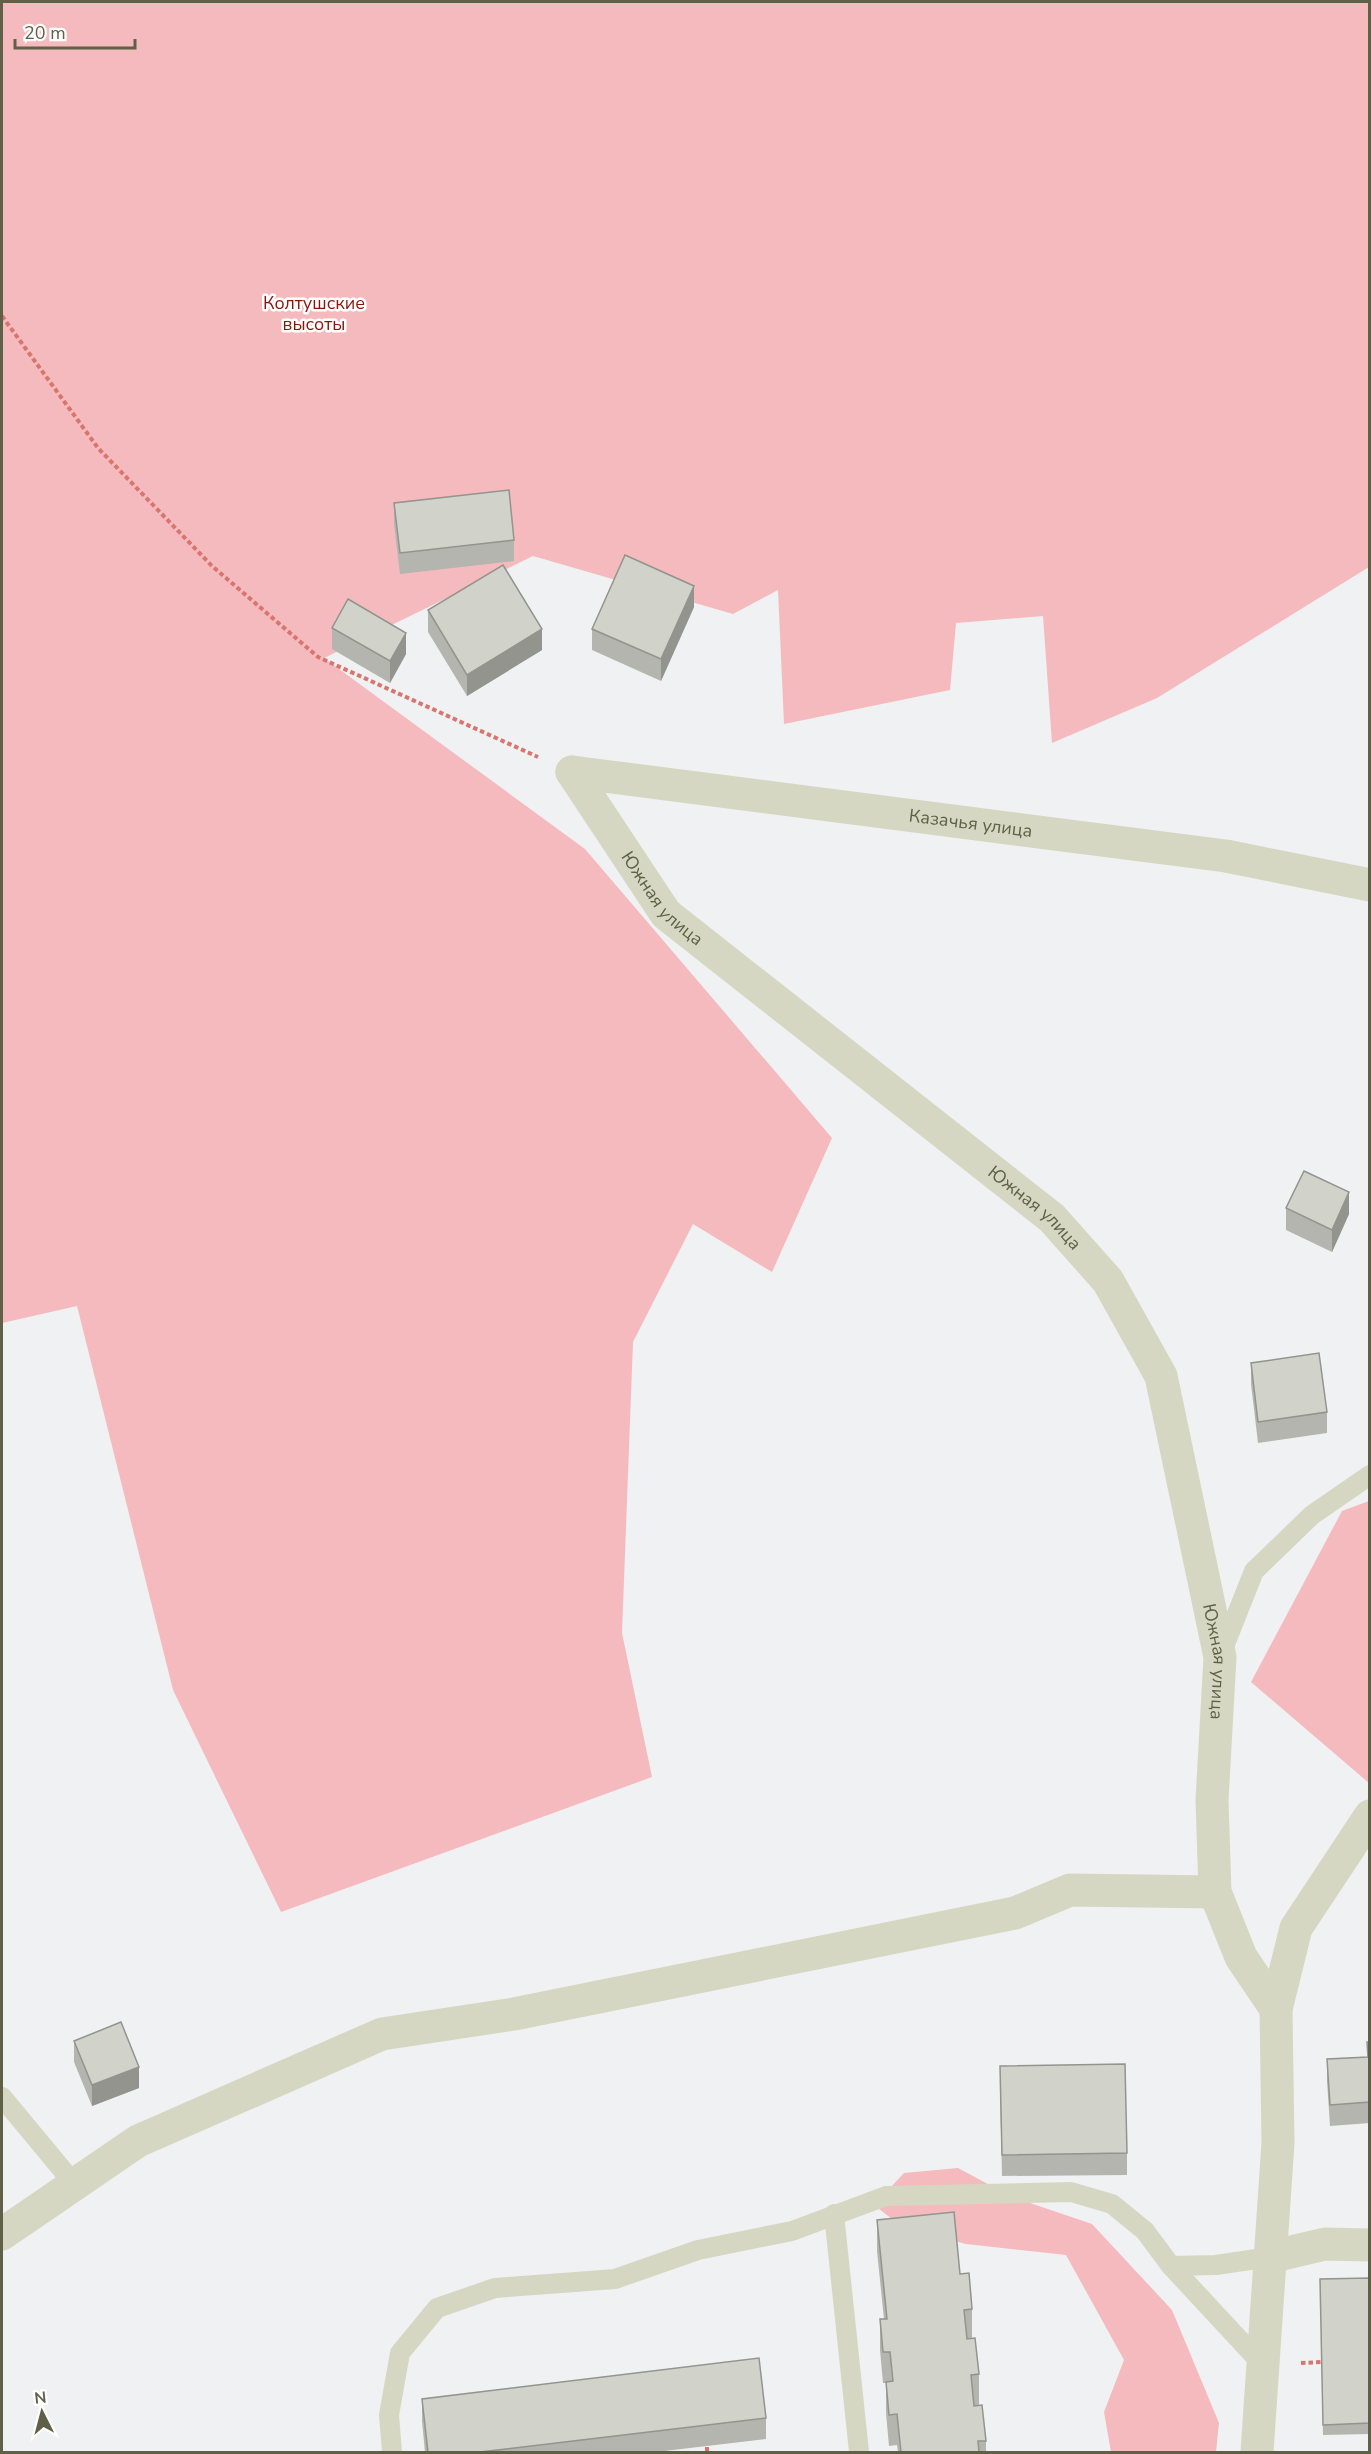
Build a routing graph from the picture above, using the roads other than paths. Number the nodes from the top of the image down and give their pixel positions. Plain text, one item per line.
1 (572, 772) joint
2 (1370, 885) edge
3 (1370, 1474) edge
4 (1220, 1657) junction
5 (1370, 1816) edge
6 (1215, 1892) junction
7 (1276, 2009) junction
8 (2, 2097) edge
9 (75, 2185) junction
10 (834, 2214) junction
11 (2, 2234) edge
12 (1370, 2245) edge
13 (1270, 2257) junction
14 (1171, 2266) junction
15 (1262, 2364) junction
16 (392, 2452) edge
17 (859, 2452) edge
18 (1257, 2452) edge

1 - 2 street, Казачья улица
1 - 4 street, Южная улица
3 - 4 lane
4 - 6 street, Южная улица
5 - 7 street
6 - 7 street, Южная улица
6 - 9 street
7 - 13 street
8 - 9 lane
9 - 11 street
10 - 14 lane
10 - 16 lane
10 - 17 lane
12 - 13 street
13 - 14 lane
13 - 15 street
14 - 15 lane
15 - 18 street

